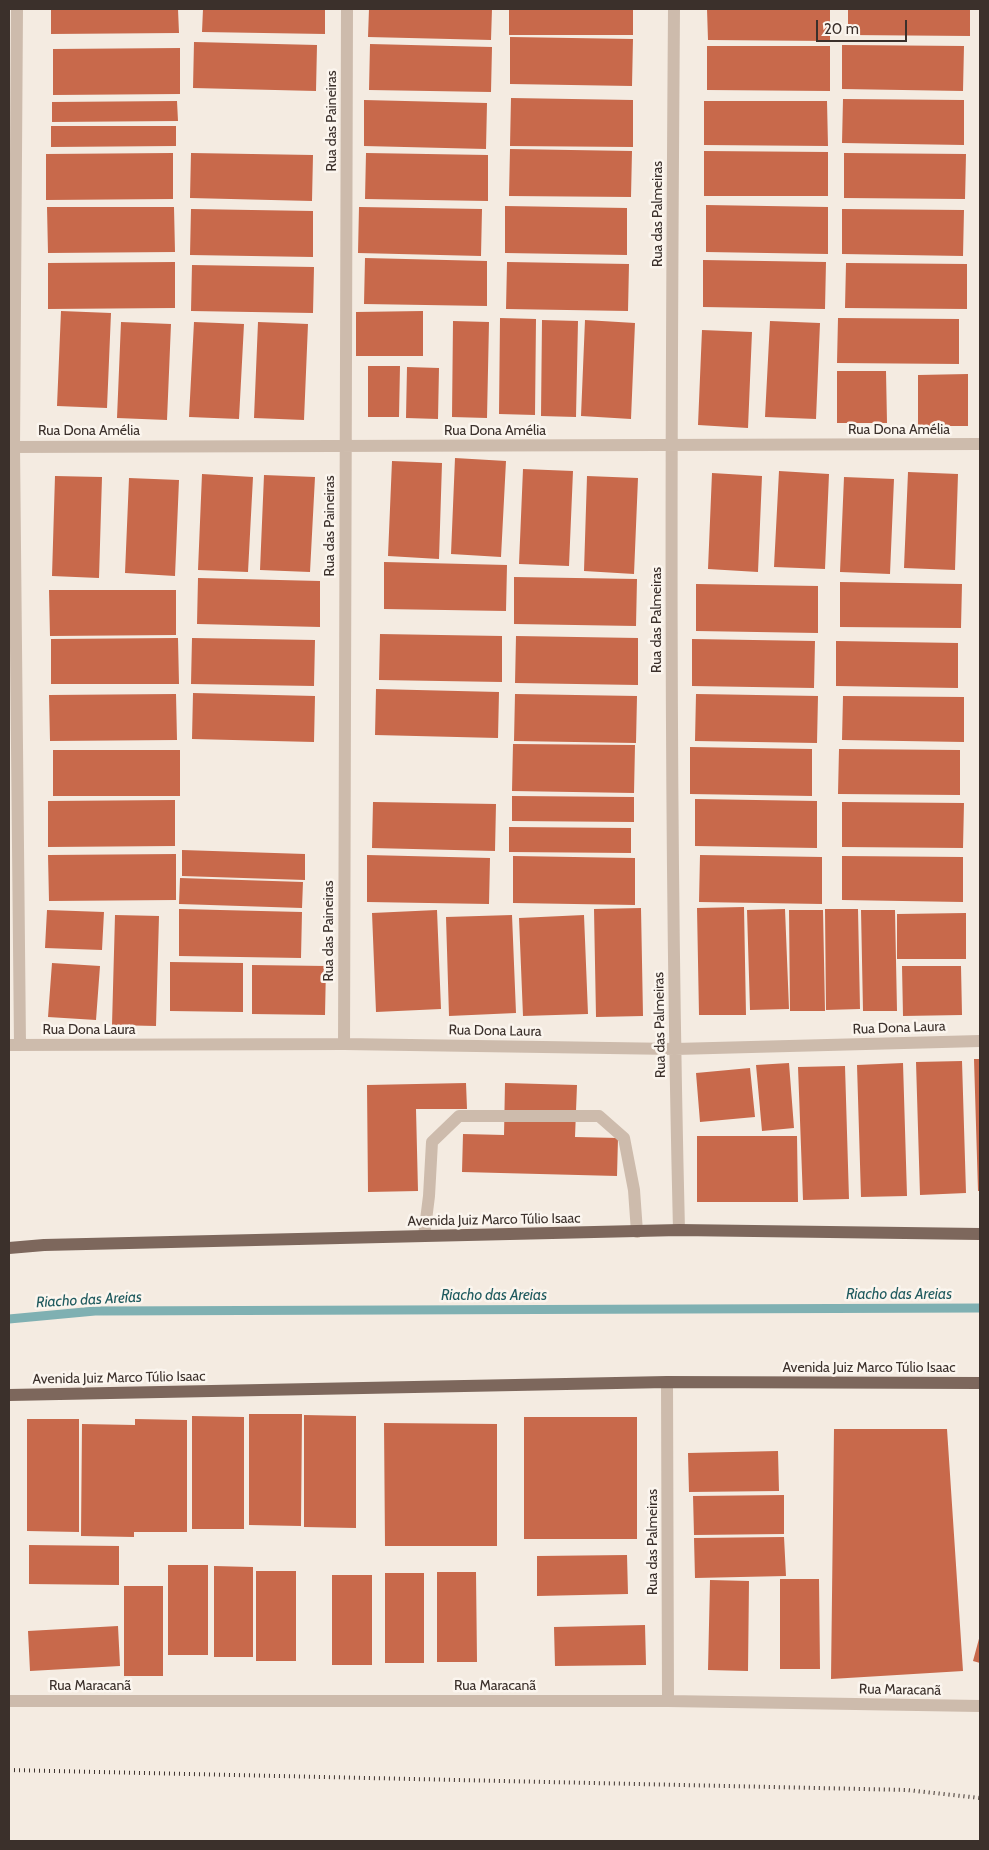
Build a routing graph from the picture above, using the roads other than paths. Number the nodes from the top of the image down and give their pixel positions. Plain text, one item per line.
1 (17, 9) edge
2 (347, 9) edge
3 (674, 9) edge
4 (980, 444) edge
5 (12, 446) edge
6 (345, 446) junction
7 (671, 446) junction
8 (980, 1041) edge
9 (344, 1044) junction
10 (14, 1045) edge
11 (675, 1049) junction
12 (679, 1230) junction
13 (637, 1232) junction
14 (980, 1234) edge
15 (424, 1236) junction
16 (9, 1248) edge
17 (668, 1382) junction
18 (980, 1383) edge
19 (9, 1395) edge
20 (9, 1701) edge
21 (668, 1701) junction
22 (980, 1706) edge

1 - 5 street
2 - 6 street, Rua das Paineiras
3 - 7 street, Rua das Palmeiras
4 - 7 street, Rua Dona Amélia
5 - 6 street, Rua Dona Amélia
5 - 10 street
6 - 7 street, Rua Dona Amélia
6 - 9 street, Rua das Paineiras
7 - 11 street, Rua das Palmeiras
8 - 11 street, Rua Dona Laura
9 - 10 street, Rua Dona Laura
9 - 11 street, Rua Dona Laura
11 - 12 street, Rua das Palmeiras
12 - 13 main road, Avenida Juiz Marco Túlio Isaac
12 - 14 main road, Avenida Juiz Marco Túlio Isaac
13 - 15 main road, Avenida Juiz Marco Túlio Isaac
13 - 15 street
15 - 16 main road, Avenida Juiz Marco Túlio Isaac
17 - 18 main road, Avenida Juiz Marco Túlio Isaac
17 - 19 main road, Avenida Juiz Marco Túlio Isaac
17 - 21 street, Rua das Palmeiras
20 - 21 street, Rua Maracanã
21 - 22 street, Rua Maracanã

